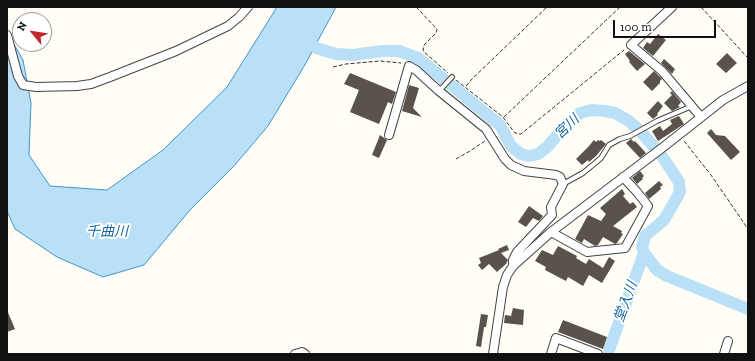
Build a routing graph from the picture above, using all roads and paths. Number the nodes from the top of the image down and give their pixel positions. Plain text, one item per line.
1 (248, 7) edge
2 (416, 7) edge
3 (620, 7) edge
4 (672, 7) edge
5 (702, 7) edge
6 (547, 8) edge
7 (7, 35) edge
8 (631, 45) junction
9 (748, 58) edge
10 (409, 66) junction
11 (333, 67) dead end
12 (451, 78) junction
13 (748, 86) edge
14 (466, 87) junction
15 (442, 89) junction
16 (692, 106) junction
17 (503, 117) junction
18 (701, 117) junction
19 (389, 135) dead end
20 (679, 135) junction
21 (492, 136) junction
22 (456, 158) dead end
23 (623, 177) junction
24 (563, 184) junction
25 (552, 215) junction
26 (563, 223) junction
27 (748, 229) edge
28 (551, 232) junction
29 (513, 266) junction
30 (728, 341) dead end
31 (496, 353) edge
32 (295, 354) edge
33 (305, 354) edge
34 (551, 354) edge
35 (598, 354) edge
36 (724, 354) edge

1 - 7 street
2 - 12 path
3 - 17 path
4 - 8 street
5 - 9 path
6 - 14 path
8 - 16 street
8 - 17 path
10 - 11 path
10 - 15 street
10 - 19 street
12 - 14 path
12 - 15 lane
13 - 18 street
14 - 17 path
15 - 21 street
16 - 18 street
16 - 24 lane
18 - 20 street
20 - 23 street
20 - 27 path
21 - 22 path
21 - 24 street
23 - 26 street
23 - 28 street
24 - 25 street
25 - 26 street
25 - 29 street
26 - 28 street
28 - 29 street
29 - 31 street
30 - 36 street
32 - 33 street
34 - 35 street

